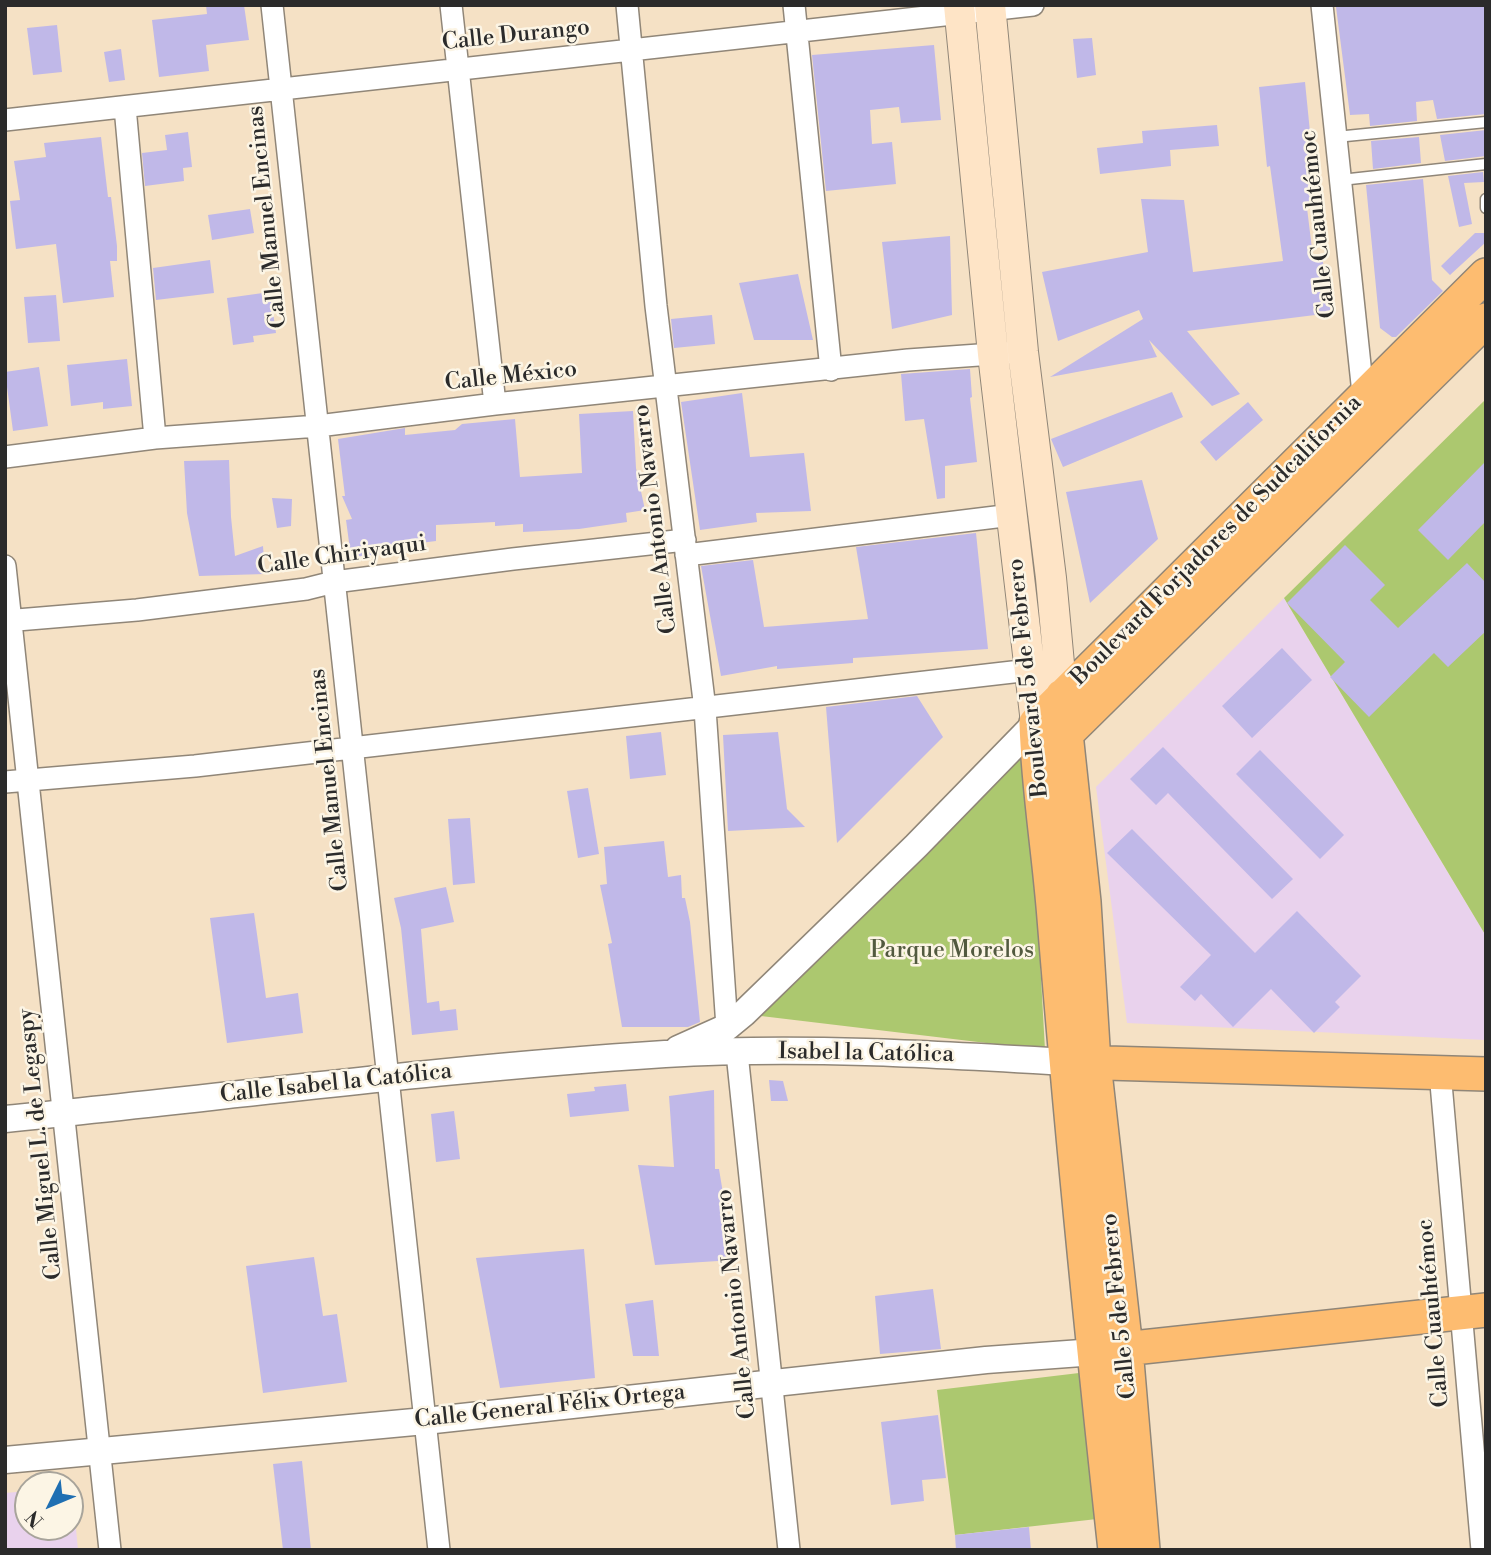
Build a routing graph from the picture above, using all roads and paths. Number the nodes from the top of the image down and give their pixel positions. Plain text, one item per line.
1 (272, 5) edge
2 (451, 5) edge
3 (627, 5) edge
4 (794, 5) edge
5 (1033, 5) edge
6 (1322, 5) edge
7 (990, 8) edge
8 (959, 9) edge
9 (797, 32) junction
10 (632, 50) junction
11 (457, 69) junction
12 (281, 89) junction
13 (125, 107) junction
14 (5, 120) edge
15 (1486, 122) edge
16 (1336, 137) junction
17 (1486, 164) edge
18 (1340, 180) junction
19 (1486, 199) edge
20 (1486, 208) edge
21 (1486, 275) edge
22 (1486, 320) edge
23 (1023, 352) junction
24 (993, 354) junction
25 (831, 370) junction
26 (667, 387) junction
27 (1364, 394) junction
28 (495, 404) junction
29 (318, 426) junction
30 (1368, 436) junction
31 (155, 438) junction
32 (5, 457) edge
33 (1012, 515) junction
34 (686, 547) junction
35 (5, 566) edge
36 (334, 582) junction
37 (8, 621) edge
38 (1030, 670) junction
39 (1062, 696) junction
40 (705, 709) junction
41 (1050, 729) junction
42 (352, 747) junction
43 (1037, 762) joint
44 (28, 779) junction
45 (5, 782) edge
46 (726, 1027) junction
47 (737, 1052) junction
48 (667, 1054) junction
49 (1080, 1063) junction
50 (1440, 1072) junction
51 (1486, 1074) edge
52 (388, 1077) junction
53 (64, 1113) junction
54 (5, 1119) edge
55 (1473, 1311) edge
56 (1111, 1350) junction
57 (771, 1383) junction
58 (425, 1421) junction
59 (100, 1453) junction
60 (5, 1460) edge
61 (110, 1550) edge
62 (439, 1550) edge
63 (789, 1550) edge
64 (1115, 1550) edge
65 (1143, 1550) edge
66 (1482, 1550) edge

1 - 12 street, Calle Manuel Encinas
2 - 11 street
3 - 10 street, Calle Antonio Navarro
4 - 9 street
5 - 7 street, Calle Durango
6 - 16 street, Calle Cuauhtémoc
7 - 8 street, Calle Durango
7 - 23 main road, Boulevard 5 de Febrero
8 - 9 street, Calle Durango
8 - 24 main road, Boulevard 5 de Febrero
9 - 10 street, Calle Durango
9 - 25 street
10 - 11 street, Calle Durango
10 - 26 street, Calle Antonio Navarro
11 - 12 street, Calle Durango
11 - 28 street
12 - 13 street, Calle Durango
12 - 29 street, Calle Manuel Encinas
13 - 14 street, Calle Durango
13 - 31 street
15 - 16 lane
16 - 18 street, Calle Cuauhtémoc
17 - 18 lane
18 - 27 street, Calle Cuauhtémoc
19 - 20 lane
21 - 27 main road, Boulevard Forjadores de Sudcalifornia
22 - 30 main road, Boulevard Forjadores de Sudcalifornia
23 - 24 street, Calle México
23 - 39 main road, Boulevard 5 de Febrero
24 - 25 street, Calle México
24 - 33 main road, Boulevard 5 de Febrero
25 - 26 street, Calle México
26 - 28 street, Calle México
26 - 34 street, Calle Antonio Navarro
27 - 30 street, Calle Cuauhtémoc
27 - 39 main road, Boulevard Forjadores de Sudcalifornia
28 - 29 street, Calle México
29 - 31 street, Calle México
29 - 36 street, Calle Manuel Encinas
30 - 41 main road, Boulevard Forjadores de Sudcalifornia
31 - 32 street, Calle México
33 - 34 street, Calle Chiriyaqui
33 - 38 main road, Boulevard 5 de Febrero
34 - 36 street, Calle Chiriyaqui
34 - 40 street, Calle Antonio Navarro
35 - 37 street, Calle Miguel L. de Legaspy
36 - 37 street, Calle Chiriyaqui
36 - 42 street, Calle Manuel Encinas
37 - 44 street, Calle Miguel L. de Legaspy
38 - 40 street
38 - 41 main road, Boulevard 5 de Febrero
39 - 41 main road, Boulevard 5 de Febrero
40 - 42 street
40 - 46 street, Calle Antonio Navarro
41 - 43 main road, Boulevard Forjadores de Sudcalifornia
41 - 46 street, Boulevard Forjadores de Sudcalifornia
41 - 49 main road, Boulevard 5 de Febrero
42 - 44 street
42 - 52 street, Calle Manuel Encinas
43 - 49 main road, Boulevard 5 de Febrero
44 - 45 street
44 - 53 street, Calle Miguel L. de Legaspy
46 - 48 street, Boulevard Forjadores de Sudcalifornia
47 - 48 street, Isabel la Católica
47 - 49 street, Isabel la Católica
47 - 57 street, Calle Antonio Navarro
48 - 52 street, Calle Isabel la Católica
49 - 50 main road
49 - 56 main road, Calle 5 de Febrero
50 - 51 main road
50 - 55 street, Calle Cuauhtémoc
52 - 53 street, Calle Isabel la Católica
52 - 58 street, Calle Manuel Encinas
53 - 54 street, Calle Isabel la Católica
53 - 59 street, Calle Miguel L. de Legaspy
55 - 56 main road
55 - 66 street, Calle Cuauhtémoc
56 - 57 street, Calle General Félix Ortega
56 - 64 main road, Calle 5 de Febrero
56 - 65 main road, Calle 5 de Febrero
57 - 58 street, Calle General Félix Ortega
57 - 63 street, Calle Antonio Navarro
58 - 59 street, Calle General Félix Ortega
58 - 62 street, Calle Manuel Encinas
59 - 60 street, Calle General Félix Ortega
59 - 61 street, Calle Miguel L. de Legaspy

